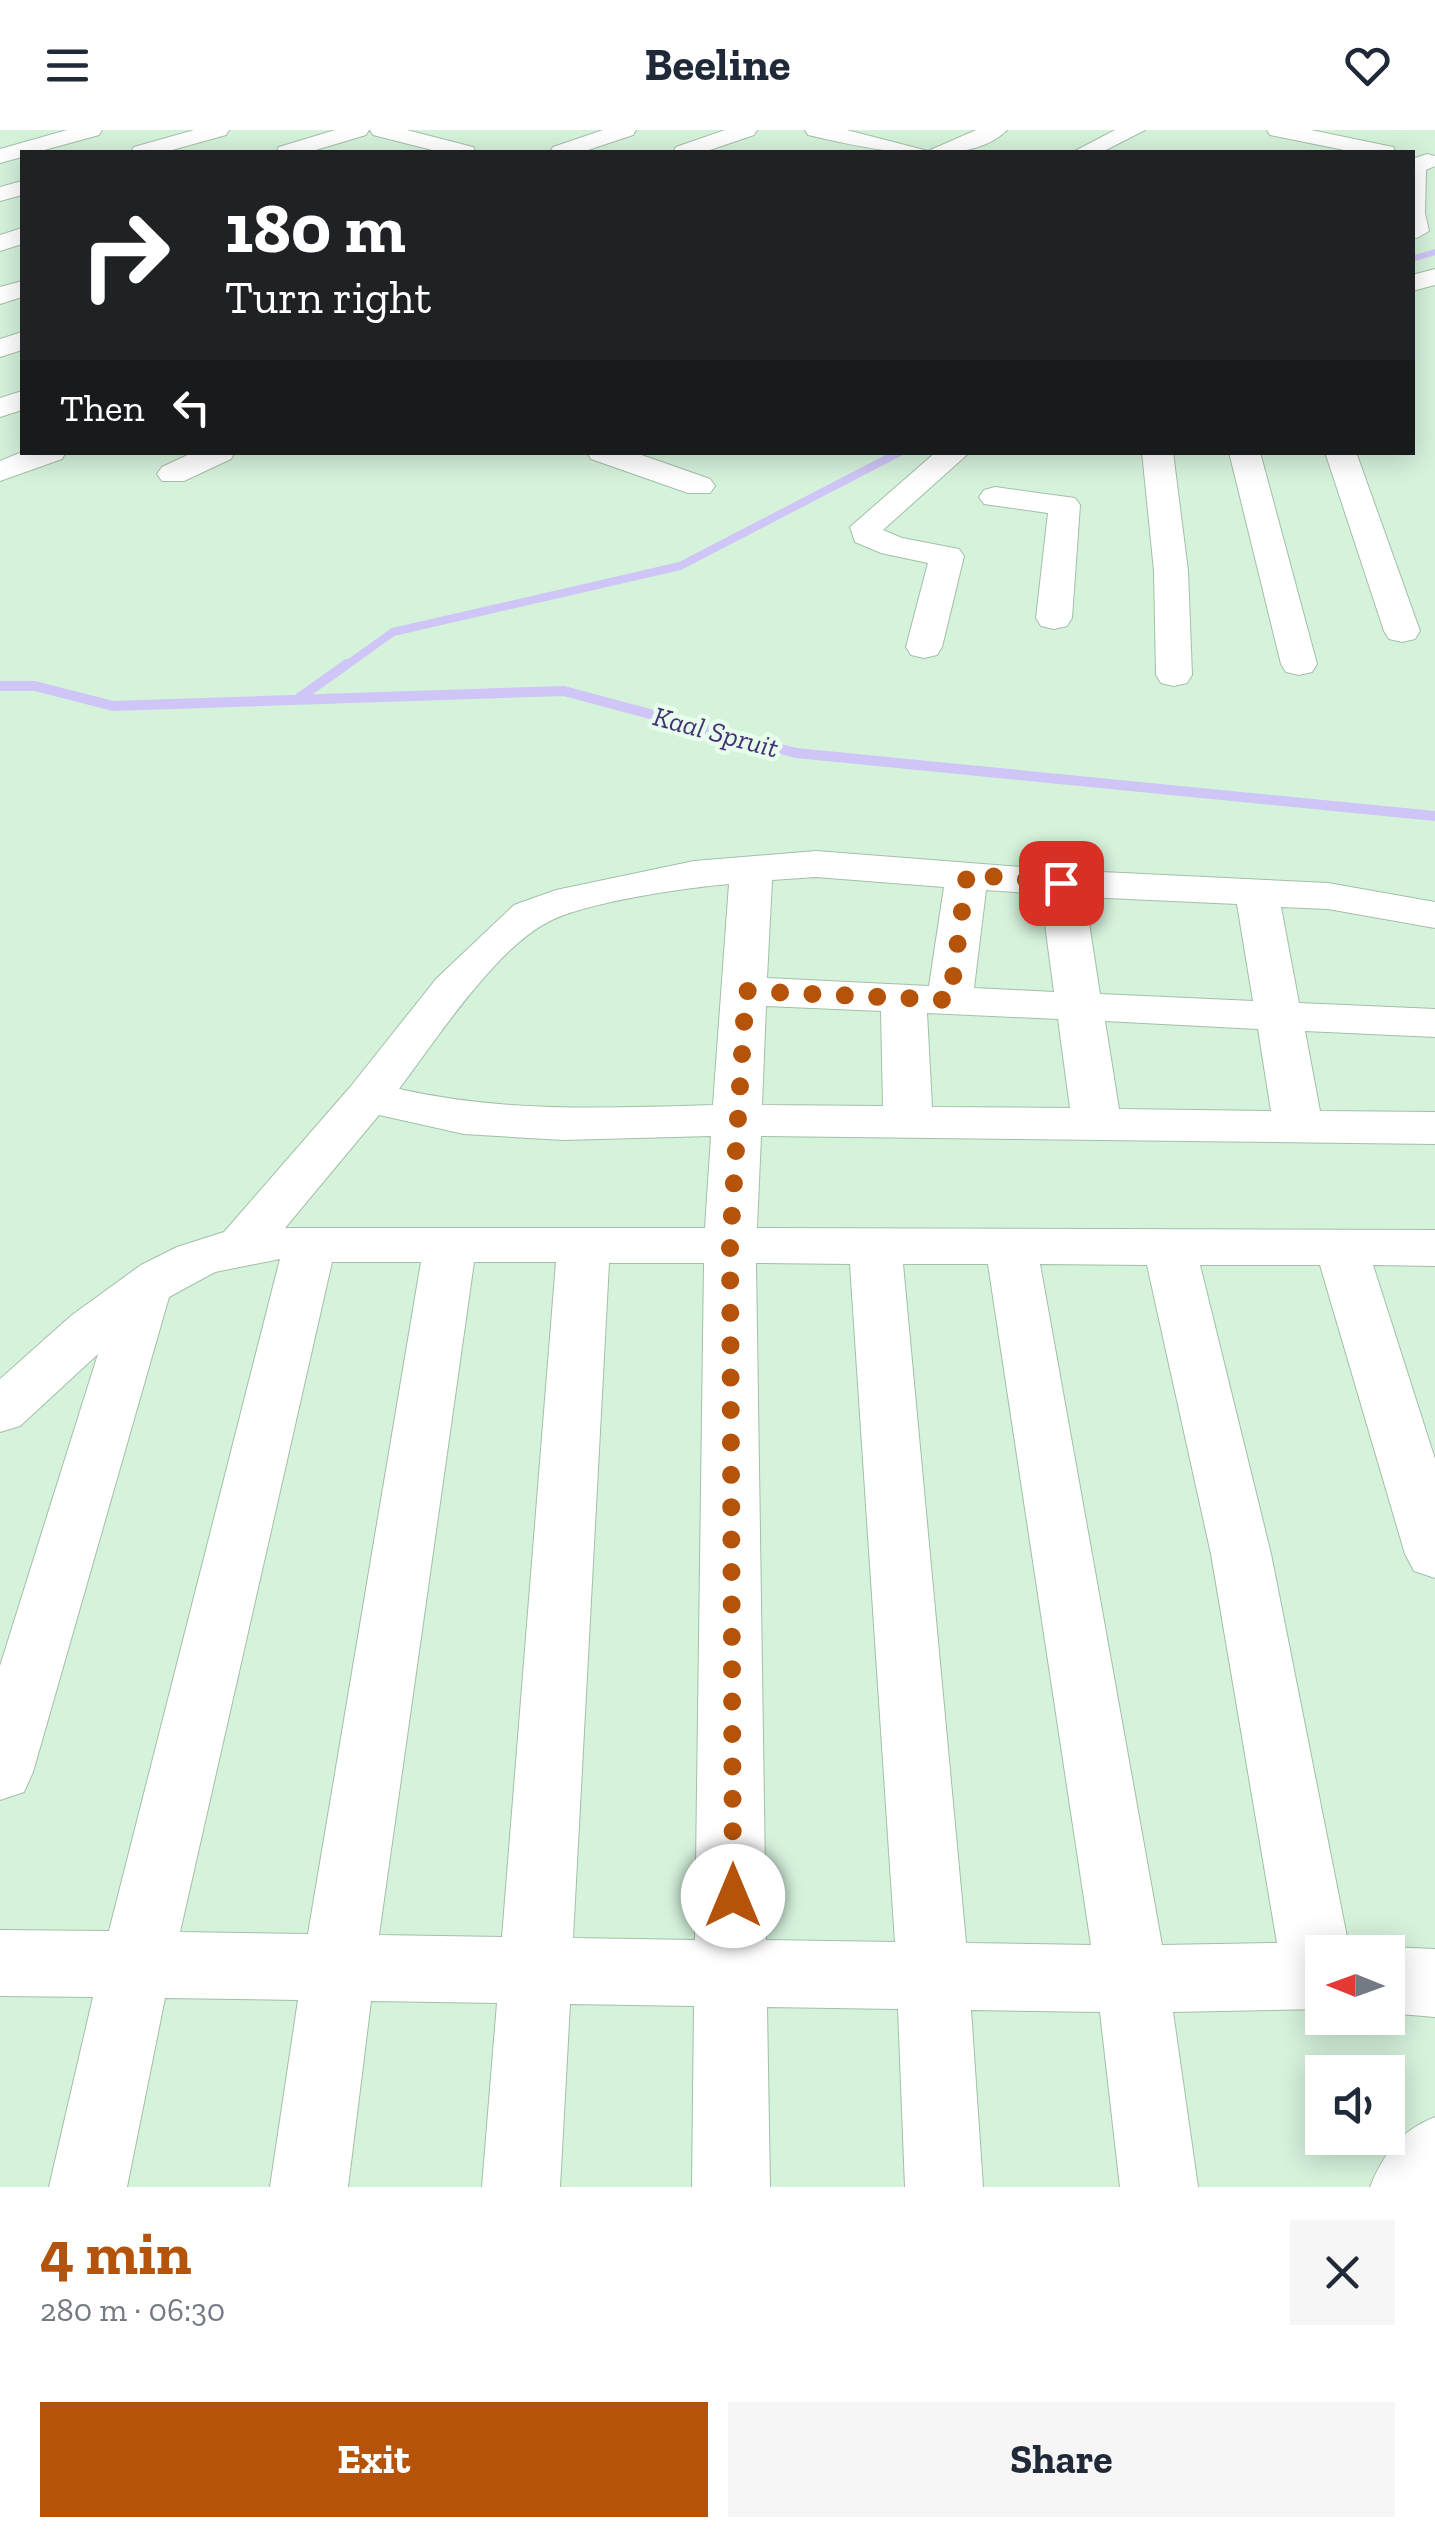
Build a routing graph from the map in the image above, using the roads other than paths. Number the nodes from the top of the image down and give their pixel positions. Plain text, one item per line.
1 (90, 130) edge
2 (218, 130) edge
3 (358, 130) edge
4 (381, 130) edge
5 (624, 130) edge
6 (746, 130) edge
7 (816, 130) edge
8 (996, 130) edge
9 (1134, 130) edge
10 (1278, 130) edge
11 (862, 134) edge
12 (1331, 146) edge
13 (454, 147) edge
14 (149, 150) edge
15 (293, 150) edge
16 (567, 150) edge
17 (690, 150) edge
18 (820, 150) edge
19 (911, 150) edge
20 (943, 150) edge
21 (1089, 150) edge
22 (1367, 150) edge
23 (9, 153) edge
24 (1415, 224) edge
25 (1417, 230) dead end
26 (43, 455) edge
27 (213, 455) edge
28 (611, 455) edge
29 (951, 455) edge
30 (1158, 455) edge
31 (1245, 455) edge
32 (1341, 455) edge
33 (1064, 466) dead end
34 (0, 472) edge
35 (172, 474) dead end
36 (914, 483) junction
37 (699, 486) dead end
38 (995, 497) junction
39 (1064, 505) junction
40 (961, 540) junction
41 (1054, 618) dead end
42 (1402, 631) dead end
43 (924, 648) dead end
44 (1299, 664) dead end
45 (1174, 675) dead end
46 (750, 867) junction
47 (967, 874) junction
48 (1061, 883) junction
49 (1257, 892) junction
50 (1435, 915) edge
51 (746, 991) junction
52 (927, 999) junction
53 (1081, 1006) junction
54 (1280, 1016) junction
55 (1435, 1023) edge
56 (368, 1097) junction
57 (738, 1120) junction
58 (908, 1122) junction
59 (1097, 1124) junction
60 (1298, 1126) junction
61 (1435, 1128) edge
62 (310, 1244) junction
63 (450, 1244) junction
64 (242, 1245) junction
65 (584, 1245) junction
66 (730, 1245) junction
67 (875, 1246) junction
68 (1011, 1246) junction
69 (1168, 1247) junction
70 (1342, 1248) junction
71 (1435, 1248) edge
72 (145, 1289) junction
73 (0, 1411) edge
74 (1435, 1554) edge
75 (0, 1772) edge
76 (1333, 1935) edge
77 (137, 1962) junction
78 (0, 1963) edge
79 (339, 1966) junction
80 (534, 1969) junction
81 (734, 1972) junction
82 (933, 1976) junction
83 (1305, 1977) edge
84 (1132, 1979) junction
85 (1405, 1981) edge
86 (1435, 1983) edge
87 (1435, 2155) edge
88 (88, 2187) edge
89 (309, 2187) edge
90 (522, 2187) edge
91 (731, 2187) edge
92 (944, 2187) edge
93 (1159, 2187) edge
94 (1409, 2187) edge

1 - 23 street
2 - 14 street
3 - 15 street
4 - 13 street
5 - 16 street
6 - 17 street
7 - 11 street
8 - 20 street
9 - 21 street
10 - 12 street
11 - 18 street
11 - 19 street
12 - 22 street
24 - 25 street
26 - 34 street
27 - 35 street
28 - 37 street
29 - 36 street
30 - 45 street
31 - 44 street
32 - 42 street
33 - 39 street
36 - 38 street
36 - 40 street
38 - 39 street
38 - 40 street
39 - 41 street
40 - 43 street
46 - 47 street
46 - 51 street
46 - 56 street
47 - 48 street
47 - 52 street
48 - 49 street
48 - 53 street
49 - 50 street
49 - 54 street
51 - 52 street
51 - 57 street
52 - 53 street
52 - 58 street
53 - 54 street
53 - 59 street
54 - 55 street
54 - 60 street
56 - 57 street
56 - 64 street
57 - 58 street
57 - 66 street
58 - 59 street
59 - 60 street
60 - 61 street
62 - 63 street
62 - 64 street
62 - 77 street
63 - 65 street
63 - 79 street
64 - 72 street
65 - 66 street
65 - 80 street
66 - 67 street
66 - 81 street
67 - 68 street
67 - 82 street
68 - 69 street
68 - 84 street
69 - 70 street
69 - 76 street
70 - 71 street
70 - 74 street
72 - 73 street
72 - 75 street
77 - 78 street
77 - 79 street
77 - 88 street
79 - 80 street
79 - 89 street
80 - 81 street
80 - 90 street
81 - 82 street
81 - 91 street
82 - 84 street
82 - 92 street
83 - 84 street
84 - 93 street
85 - 86 street
87 - 94 street

